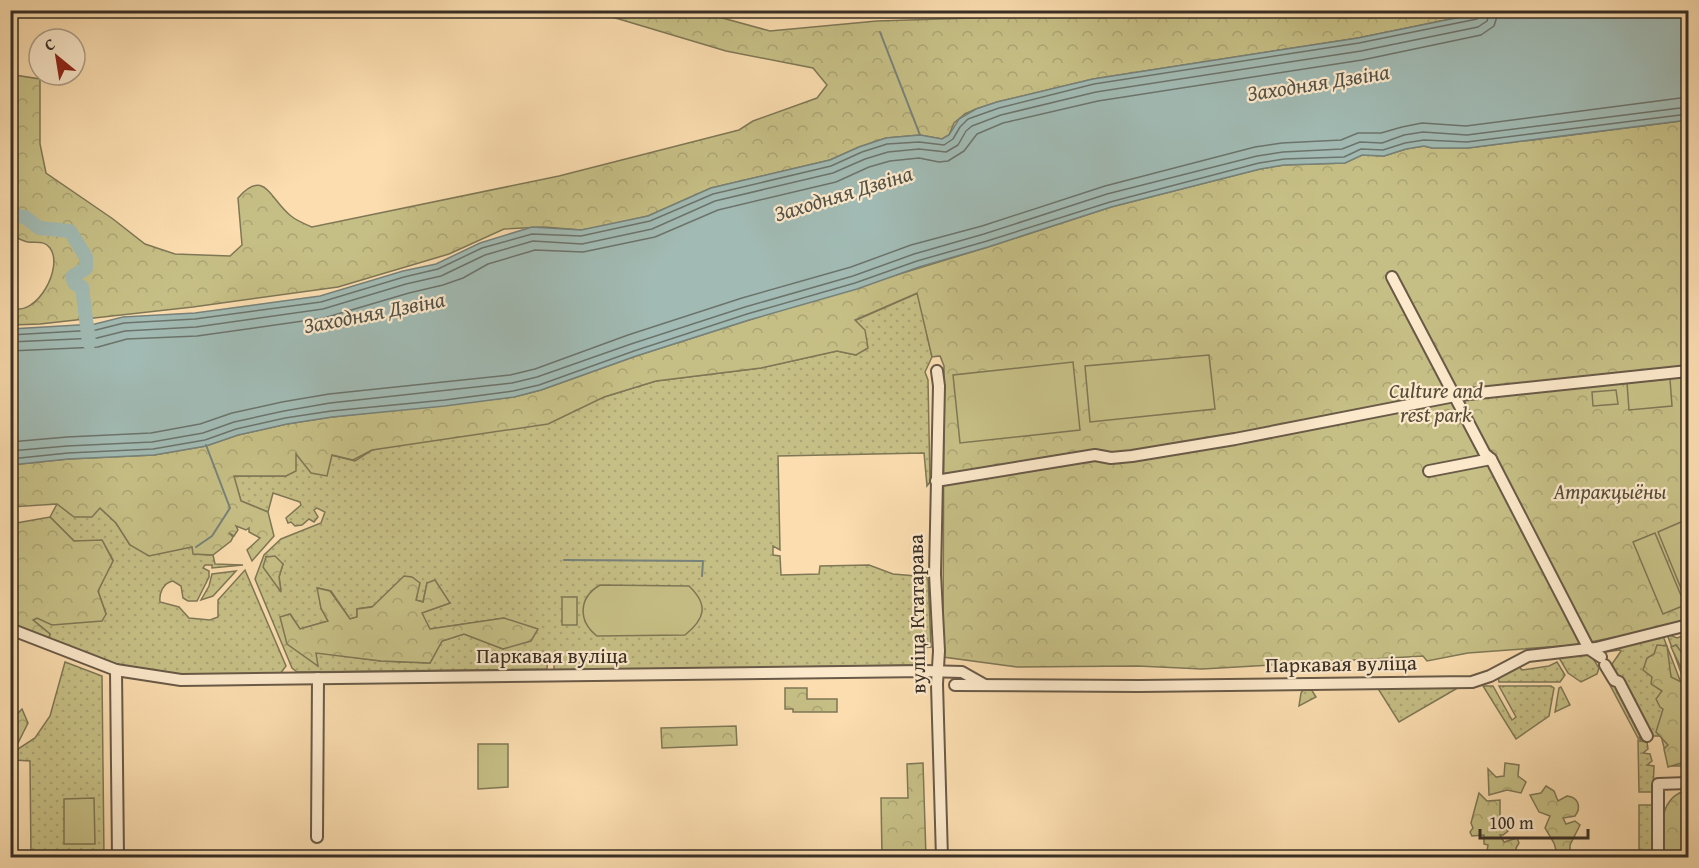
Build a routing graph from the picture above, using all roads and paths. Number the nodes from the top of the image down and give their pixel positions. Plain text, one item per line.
1 (1392, 278) dead end
2 (937, 371) dead end
3 (1689, 371) edge
4 (1453, 396) junction
5 (1491, 459) junction
6 (1429, 471) dead end
7 (936, 481) junction
8 (1689, 626) edge
9 (10, 629) edge
10 (1589, 649) junction
11 (116, 670) junction
12 (938, 672) junction
13 (318, 678) junction
14 (955, 685) dead end
15 (985, 685) junction
16 (1647, 736) dead end
17 (1689, 783) edge
18 (317, 837) dead end
19 (118, 858) edge
20 (942, 858) edge
21 (1658, 858) edge

1 - 4 street
2 - 7 street, вуліца Ктатарава
3 - 4 street
4 - 5 street
4 - 7 street
5 - 6 street
5 - 10 street
7 - 12 street, вуліца Ктатарава
8 - 10 street, Паркавая вуліца
9 - 11 street, Паркавая вуліца
10 - 15 street, Паркавая вуліца
10 - 16 street
11 - 13 street, Паркавая вуліца
11 - 19 street
12 - 13 street, Паркавая вуліца
12 - 15 street, Паркавая вуліца
12 - 20 street, вуліца Ктатарава
13 - 18 street
14 - 15 street, Паркавая вуліца
17 - 21 street

